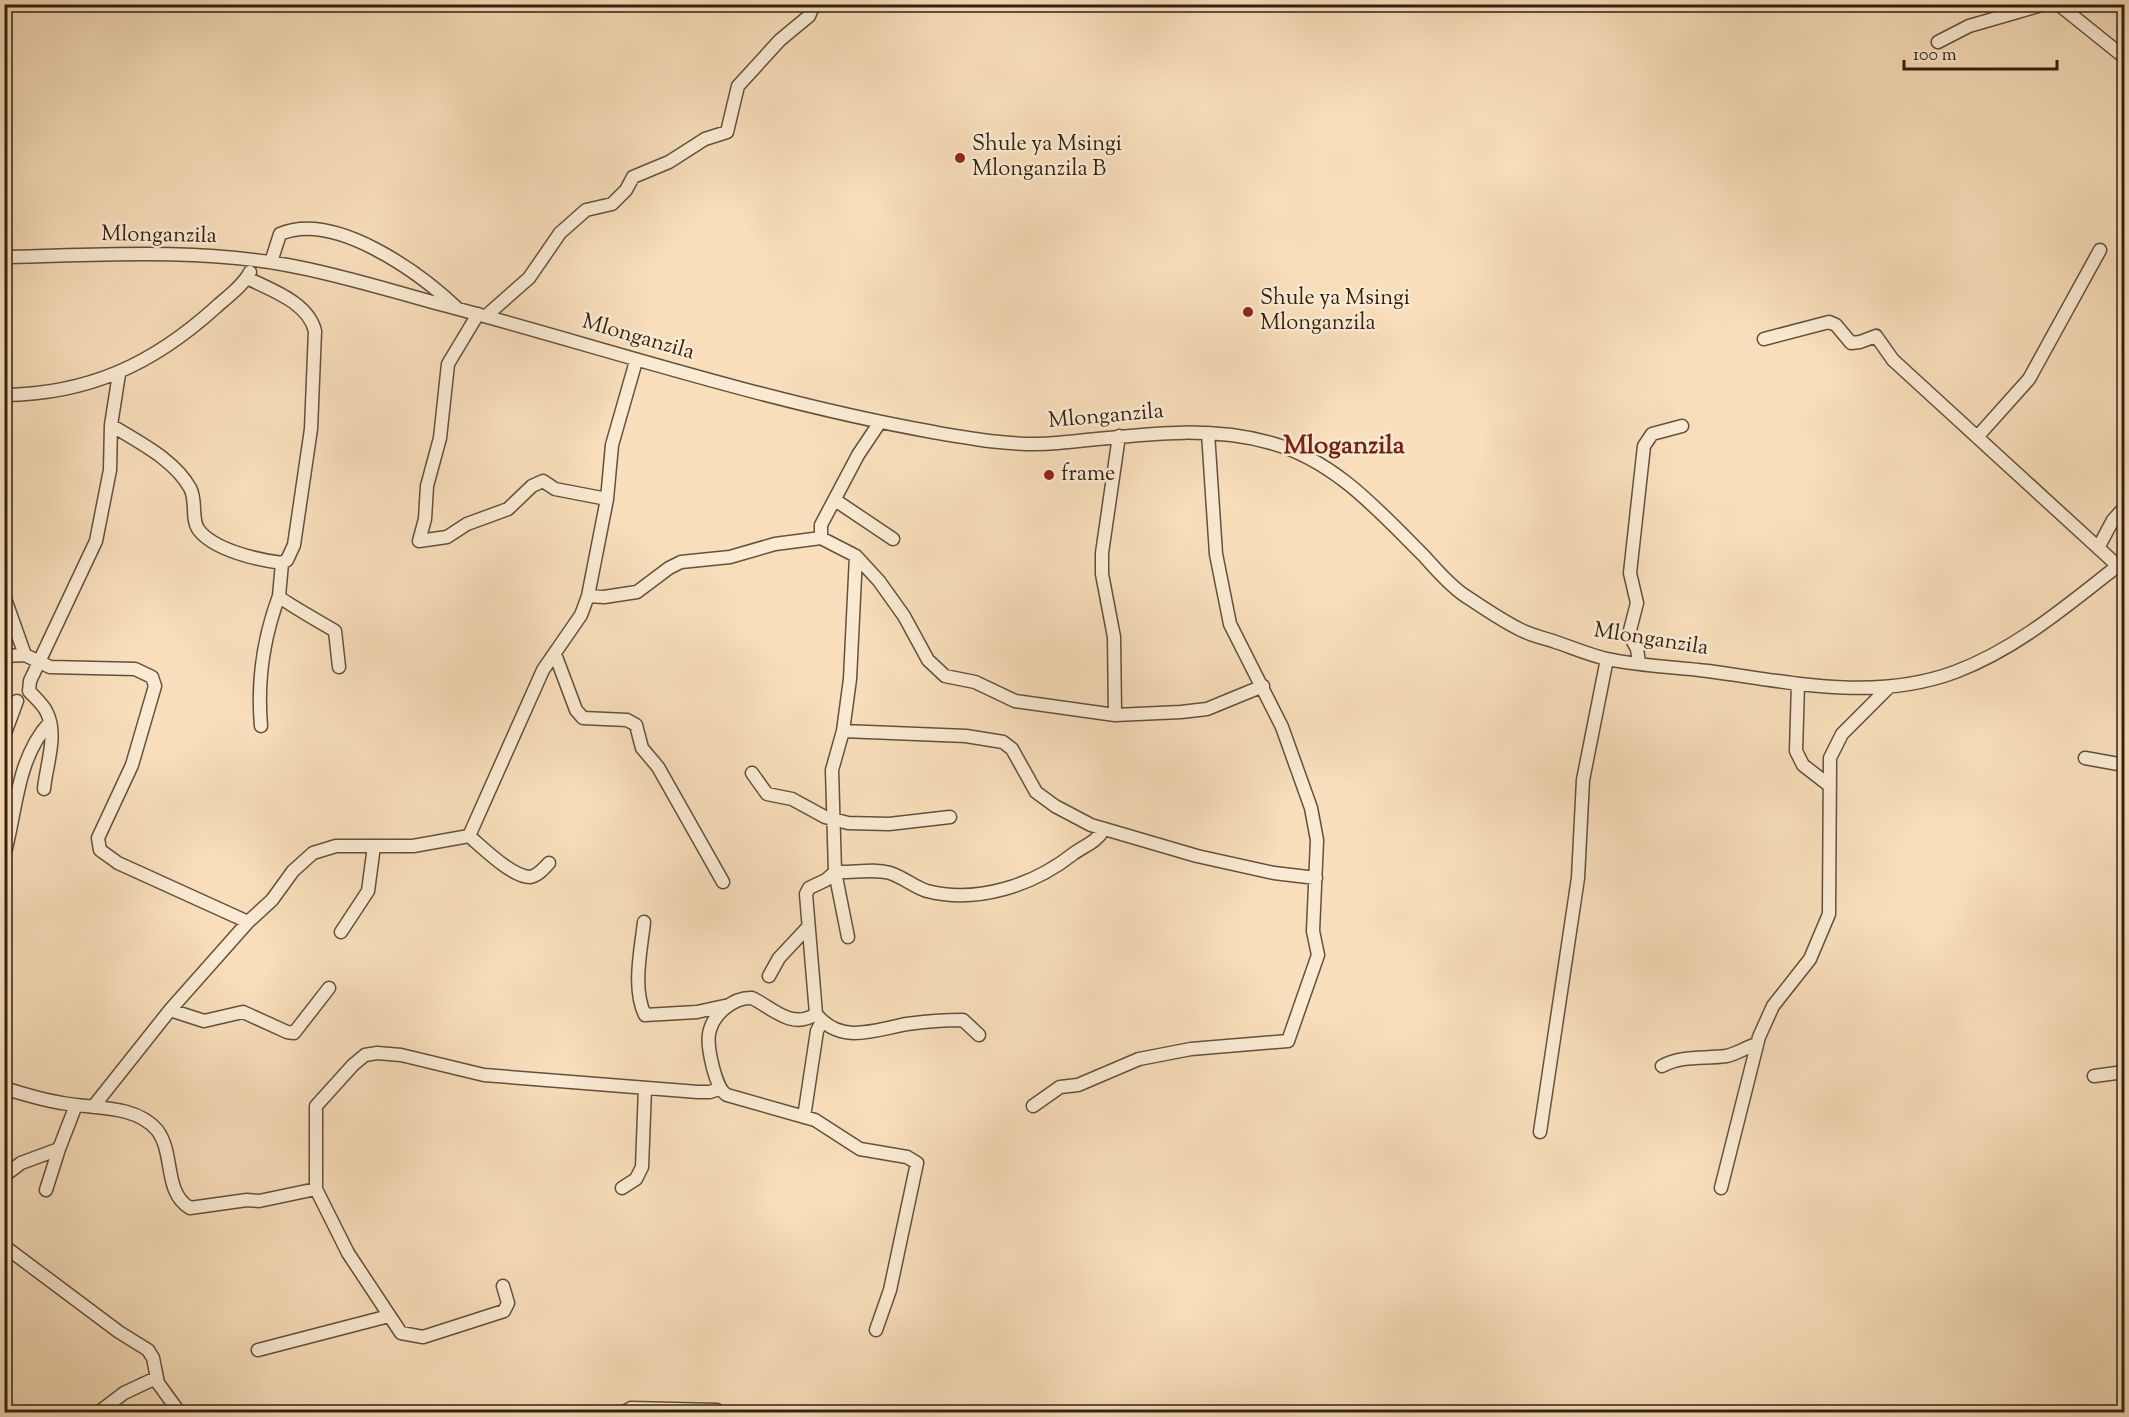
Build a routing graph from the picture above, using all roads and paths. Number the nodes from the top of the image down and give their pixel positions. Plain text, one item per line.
1 (814, 4) edge
2 (2045, 4) edge
3 (2058, 4) edge
4 (1938, 42) dead end
5 (2124, 57) edge
6 (2100, 250) dead end
7 (4, 257) edge
8 (257, 261) junction
9 (271, 262) junction
10 (247, 278) junction
11 (459, 309) junction
12 (482, 315) junction
13 (1764, 339) dead end
14 (636, 361) junction
15 (118, 374) junction
16 (4, 395) edge
17 (880, 422) junction
18 (111, 424) junction
19 (1682, 426) dead end
20 (1208, 433) junction
21 (1978, 435) junction
22 (1119, 436) junction
23 (607, 499) junction
24 (835, 500) junction
25 (2124, 508) edge
26 (821, 538) junction
27 (893, 539) dead end
28 (2098, 548) junction
29 (856, 556) junction
30 (282, 563) junction
31 (2121, 564) edge
32 (4, 596) edge
33 (279, 596) junction
34 (588, 596) junction
35 (555, 654) junction
36 (25, 655) junction
37 (4, 656) edge
38 (1607, 658) junction
39 (40, 660) junction
40 (1639, 663) junction
41 (339, 667) dead end
42 (1798, 684) junction
43 (1263, 686) junction
44 (1889, 687) junction
45 (29, 691) junction
46 (17, 701) junction
47 (4, 708) edge
48 (1115, 714) junction
49 (50, 722) junction
50 (261, 726) dead end
51 (843, 731) junction
52 (4, 736) edge
53 (2085, 758) dead end
54 (2124, 765) edge
55 (752, 773) dead end
56 (1830, 786) junction
57 (44, 789) dead end
58 (950, 817) dead end
59 (834, 820) junction
60 (1104, 829) junction
61 (469, 836) junction
62 (374, 846) junction
63 (4, 856) edge
64 (549, 863) dead end
65 (835, 872) junction
66 (1316, 878) junction
67 (723, 882) dead end
68 (248, 922) junction
69 (644, 922) dead end
70 (808, 927) junction
71 (341, 932) dead end
72 (848, 937) dead end
73 (769, 976) dead end
74 (329, 988) dead end
75 (730, 1005) junction
76 (170, 1010) junction
77 (819, 1018) junction
78 (979, 1035) dead end
79 (1756, 1044) junction
80 (1662, 1066) dead end
81 (2124, 1072) edge
82 (2094, 1076) dead end
83 (4, 1088) edge
84 (645, 1088) junction
85 (719, 1089) junction
86 (76, 1105) junction
87 (1033, 1106) dead end
88 (93, 1107) junction
89 (804, 1117) junction
90 (1540, 1132) dead end
91 (59, 1149) junction
92 (4, 1176) edge
93 (622, 1188) dead end
94 (1721, 1188) dead end
95 (316, 1189) junction
96 (46, 1190) dead end
97 (4, 1246) edge
98 (503, 1286) dead end
99 (389, 1316) junction
100 (876, 1330) dead end
101 (258, 1350) dead end
102 (156, 1378) junction
103 (717, 1410) dead end
104 (99, 1413) edge
105 (179, 1413) edge
106 (624, 1413) edge

1 - 12 street
2 - 4 street
3 - 5 street
6 - 21 street
7 - 8 street, Mlonganzila
8 - 9 street, Mlonganzila
8 - 10 street
9 - 11 street, Mlonganzila
9 - 11 street
10 - 15 street
10 - 30 street
11 - 12 street, Mlonganzila
12 - 14 street, Mlonganzila
12 - 23 street
13 - 21 street
14 - 17 street, Mlonganzila
14 - 23 street
15 - 16 street
15 - 18 street
17 - 22 street, Mlonganzila
17 - 24 street
18 - 30 street
18 - 39 street
19 - 40 street
20 - 22 street, Mlonganzila
20 - 38 street, Mlonganzila
20 - 43 street
21 - 28 street
22 - 48 street
23 - 34 street
24 - 26 street
24 - 27 street
25 - 28 street
26 - 29 street
26 - 34 street
28 - 31 street
29 - 48 street
29 - 51 street
30 - 33 street
31 - 44 street, Mlonganzila
32 - 36 street
33 - 41 street
33 - 50 street
34 - 35 street
35 - 61 street
35 - 67 street
36 - 37 street
36 - 39 street
38 - 40 street, Mlonganzila
38 - 90 street
39 - 45 street
39 - 68 street
40 - 42 street, Mlonganzila
42 - 44 street, Mlonganzila
42 - 56 street
43 - 48 street
43 - 66 street
44 - 56 street
45 - 46 street
45 - 49 street
46 - 47 street
46 - 52 street
49 - 57 street
49 - 63 street
51 - 59 street
51 - 60 street
53 - 54 street
55 - 59 street
56 - 79 street
58 - 59 street
59 - 65 street
60 - 65 street
60 - 66 street
61 - 62 street
61 - 64 street
62 - 68 street
62 - 71 street
65 - 70 street
65 - 72 street
66 - 87 street
68 - 76 street
69 - 75 street
70 - 73 street
70 - 77 street
74 - 76 street
75 - 77 street
75 - 85 street
76 - 88 street
77 - 78 street
77 - 89 street
79 - 80 street
79 - 94 street
81 - 82 street
83 - 86 street
84 - 85 street
84 - 93 street
84 - 95 street
85 - 89 street
86 - 88 street
86 - 91 street
88 - 95 street
89 - 100 street
91 - 92 street
91 - 96 street
95 - 99 street
97 - 102 street
98 - 99 street
99 - 101 street
102 - 104 street
102 - 105 street
103 - 106 street

